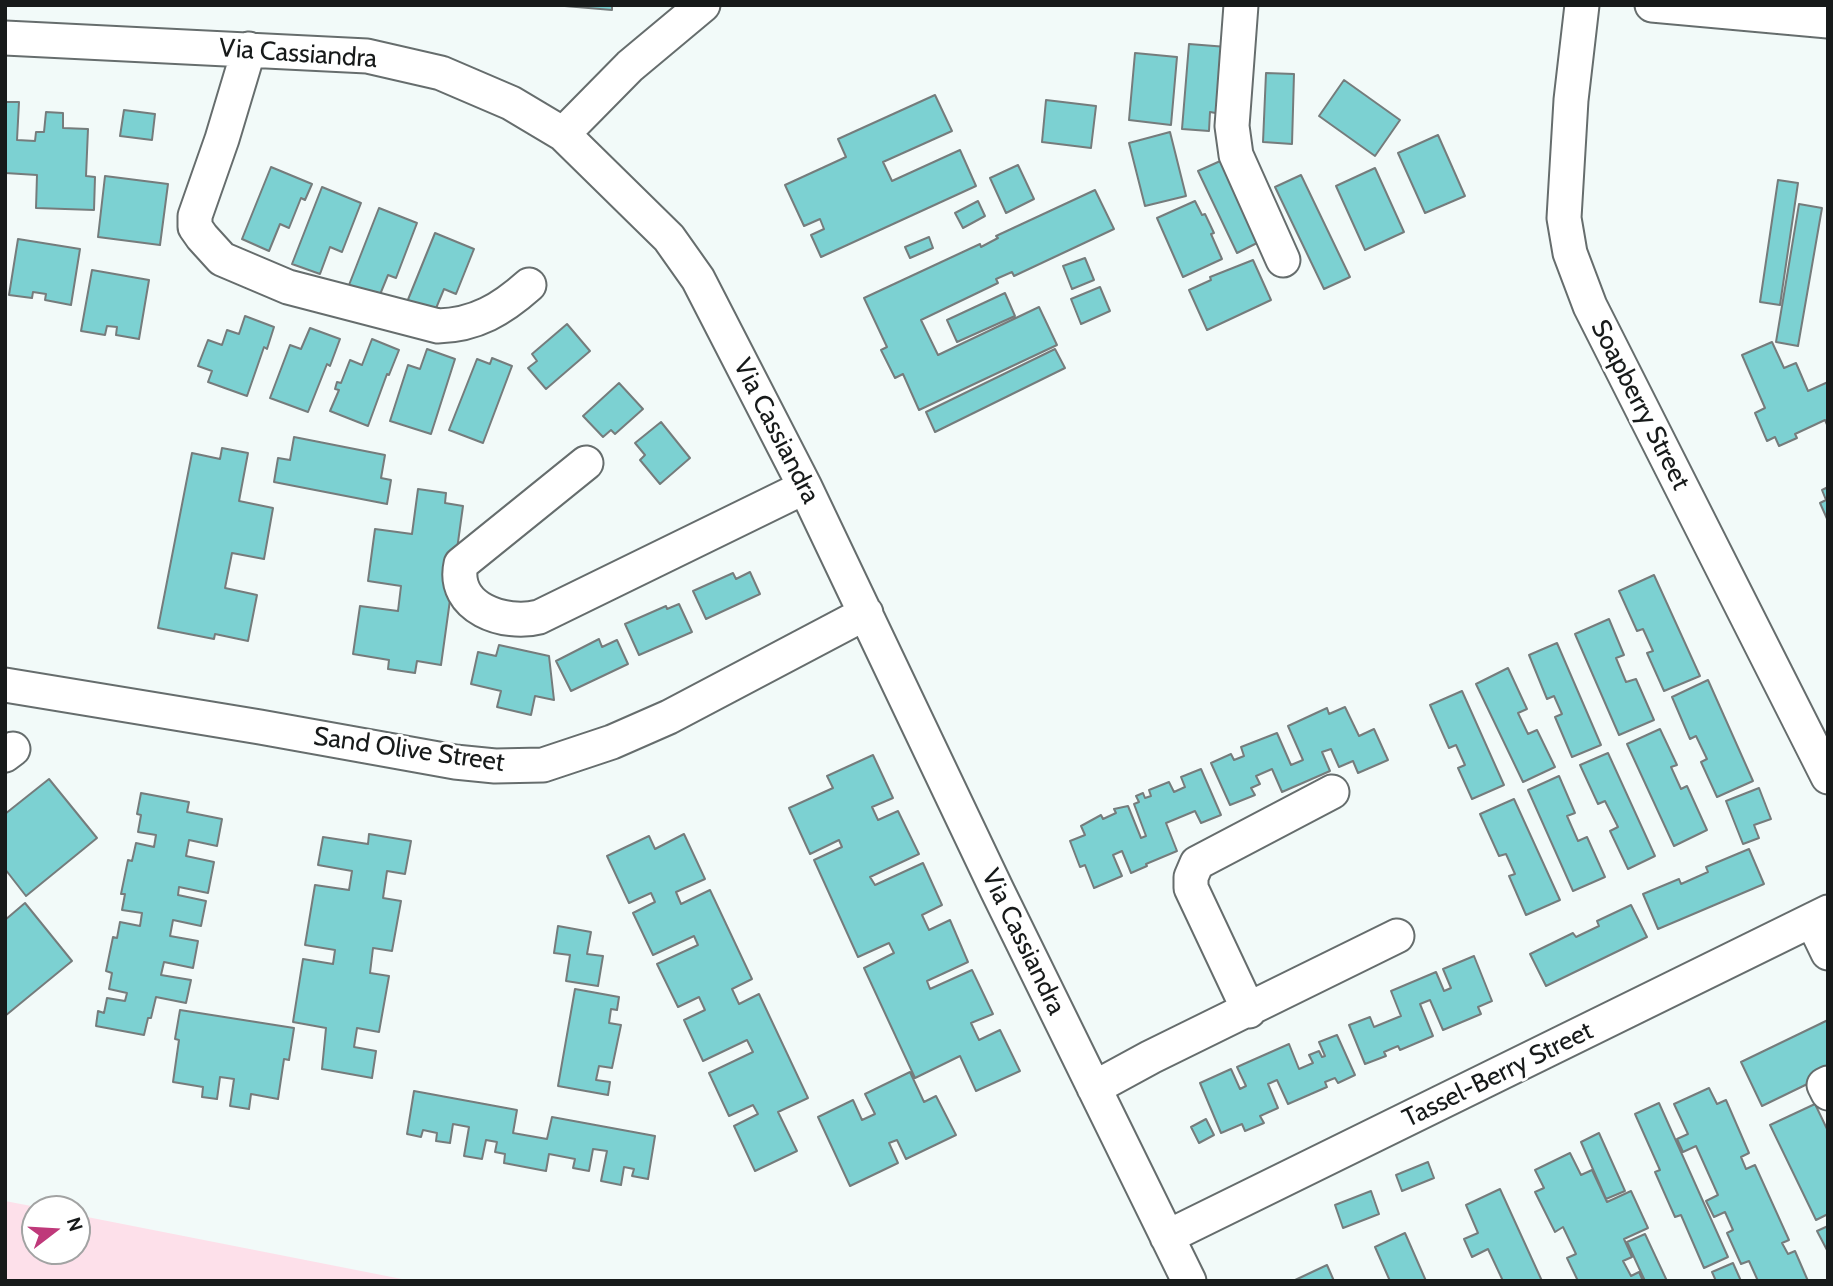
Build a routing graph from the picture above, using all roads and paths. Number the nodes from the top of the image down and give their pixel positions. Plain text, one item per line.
1 (703, 5) edge
2 (1241, 5) edge
3 (1582, 5) edge
4 (1666, 6) edge
5 (1828, 21) edge
6 (5, 38) edge
7 (249, 49) junction
8 (563, 134) junction
9 (1283, 260) dead end
10 (529, 285) dead end
11 (586, 463) dead end
12 (805, 487) junction
13 (866, 613) junction
14 (5, 685) edge
15 (1828, 777) edge
16 (1332, 792) dead end
17 (1820, 916) edge
18 (1397, 936) dead end
19 (1828, 953) edge
20 (1249, 1011) junction
21 (1828, 1083) edge
22 (1094, 1088) junction
23 (1828, 1093) edge
24 (1167, 1237) junction
25 (1189, 1281) edge

1 - 8 street
2 - 9 street
3 - 15 street, Soapberry Street
4 - 5 street
6 - 7 street, Via Cassiandra
7 - 8 street, Via Cassiandra
7 - 10 street
8 - 12 street, Via Cassiandra
11 - 12 street
12 - 13 street, Via Cassiandra
13 - 14 street, Sand Olive Street
13 - 22 street, Via Cassiandra
16 - 20 street
17 - 19 street
17 - 24 street, Tassel-Berry Street
18 - 20 street
20 - 22 street
21 - 23 street
22 - 24 street, Via Cassiandra
24 - 25 street, Via Cassiandra

